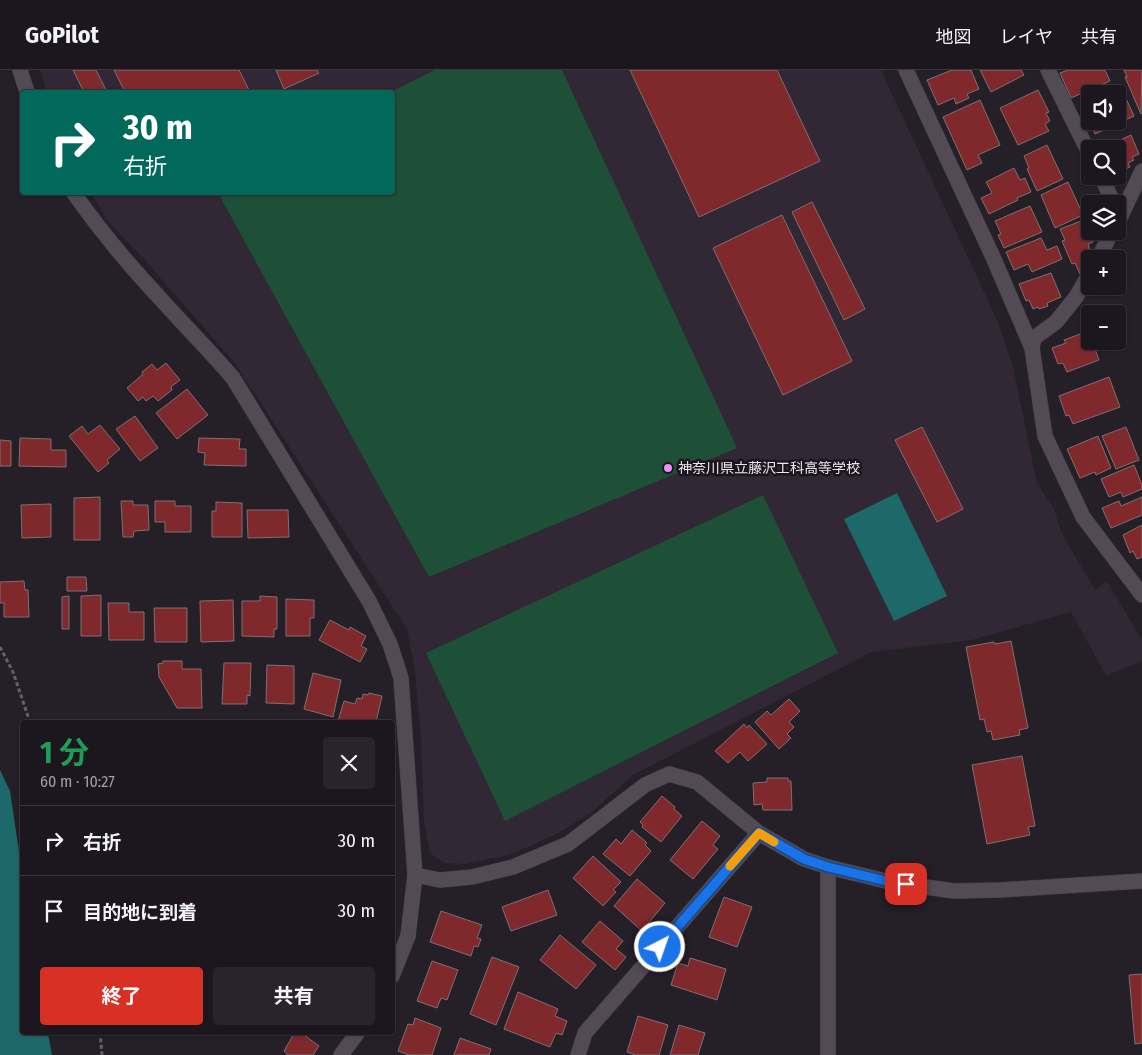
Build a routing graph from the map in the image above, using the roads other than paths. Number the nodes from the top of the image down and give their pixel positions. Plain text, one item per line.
1 (20, 70) edge
2 (906, 70) edge
3 (1048, 70) edge
4 (26, 90) edge
5 (1083, 140) edge
6 (1142, 171) edge
7 (75, 195) edge
8 (1126, 198) edge
9 (1081, 288) edge
10 (1032, 348) junction
11 (1142, 596) edge
12 (759, 833) junction
13 (828, 867) junction
14 (415, 875) junction
15 (1142, 881) edge
16 (395, 968) edge
17 (356, 1035) edge
18 (341, 1055) edge
19 (578, 1055) edge
20 (828, 1055) edge

1 - 4 street
2 - 10 street
3 - 5 street
6 - 8 street
7 - 14 street
9 - 10 street
10 - 11 street
12 - 13 street
12 - 14 street
12 - 19 street
13 - 15 street
13 - 20 street
14 - 16 street
17 - 18 street

